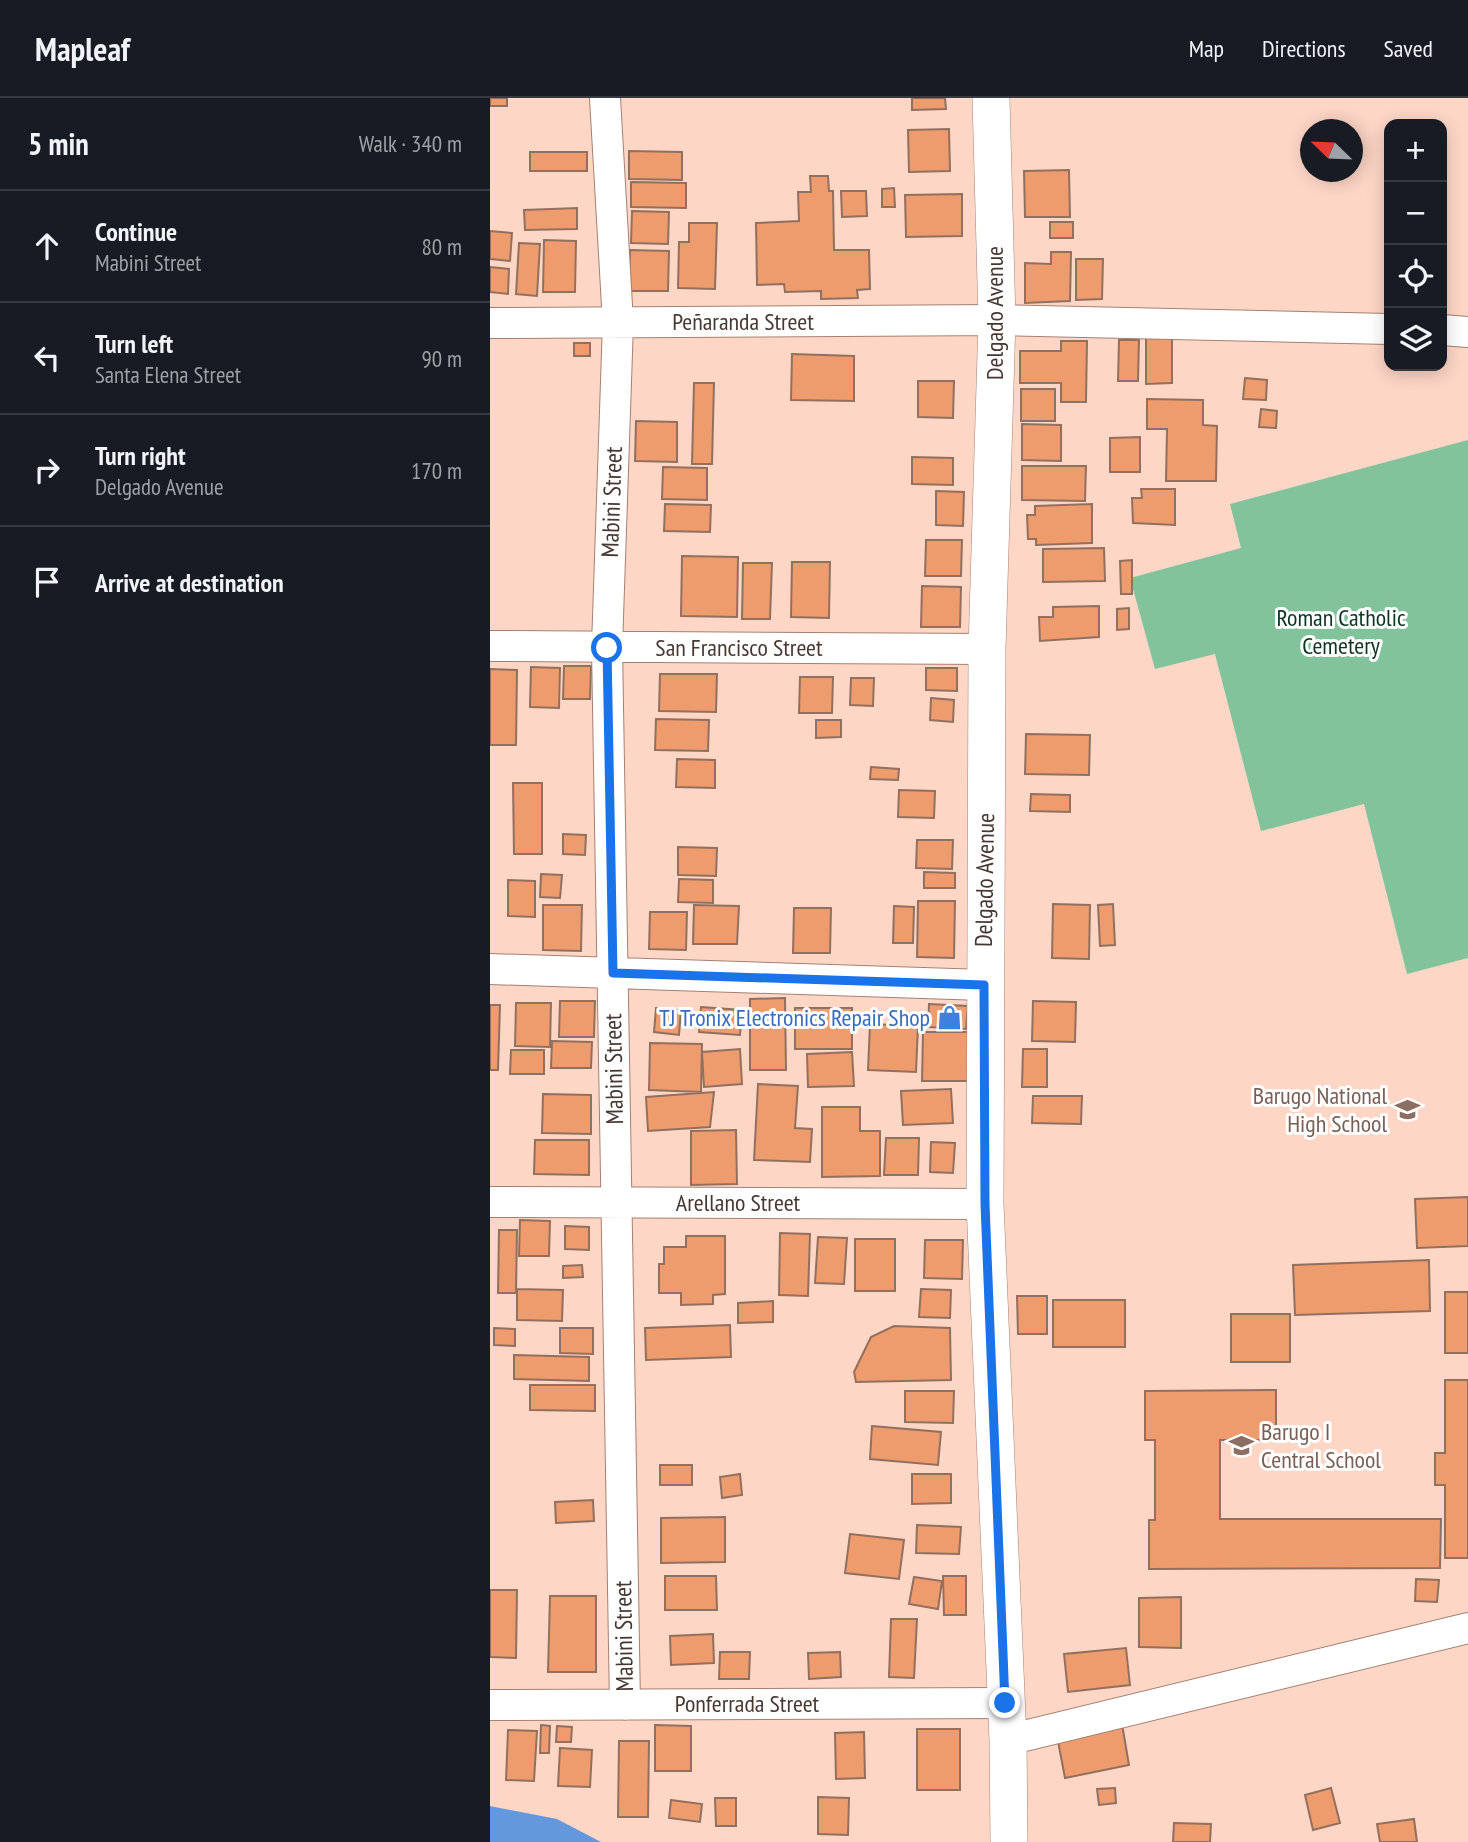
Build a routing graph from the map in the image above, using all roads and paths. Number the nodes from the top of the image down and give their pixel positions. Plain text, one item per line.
1 (605, 98) edge
2 (991, 98) edge
3 (997, 320) junction
4 (490, 323) edge
5 (618, 323) junction
6 (1384, 329) edge
7 (1447, 330) edge
8 (1468, 332) edge
9 (490, 646) edge
10 (607, 648) junction
11 (987, 649) junction
12 (490, 969) edge
13 (613, 973) junction
14 (984, 985) junction
15 (490, 1202) edge
16 (617, 1203) junction
17 (985, 1204) junction
18 (1468, 1628) edge
19 (1005, 1703) junction
20 (625, 1704) junction
21 (490, 1705) edge
22 (1008, 1740) junction
23 (1009, 1842) edge

1 - 5 street, Mabini Street
2 - 3 main road, Delgado Avenue
3 - 5 street, Peñaranda Street
3 - 6 street, Peñaranda Street
3 - 11 main road, Delgado Avenue
4 - 5 street, Peñaranda Street
5 - 10 street, Mabini Street
7 - 8 street
9 - 10 street, San Francisco Street
10 - 11 street, San Francisco Street
10 - 13 street, Mabini Street
11 - 14 main road, Delgado Avenue
12 - 13 street
13 - 14 street
13 - 16 street, Mabini Street
14 - 17 main road, Delgado Avenue
15 - 16 street, Arellano Street
16 - 17 street, Arellano Street
16 - 20 street, Mabini Street
17 - 19 main road, Delgado Avenue
18 - 22 street
19 - 20 street, Ponferrada Street
19 - 22 main road, Delgado Avenue
20 - 21 street, Ponferrada Street
22 - 23 main road, Delgado Avenue

